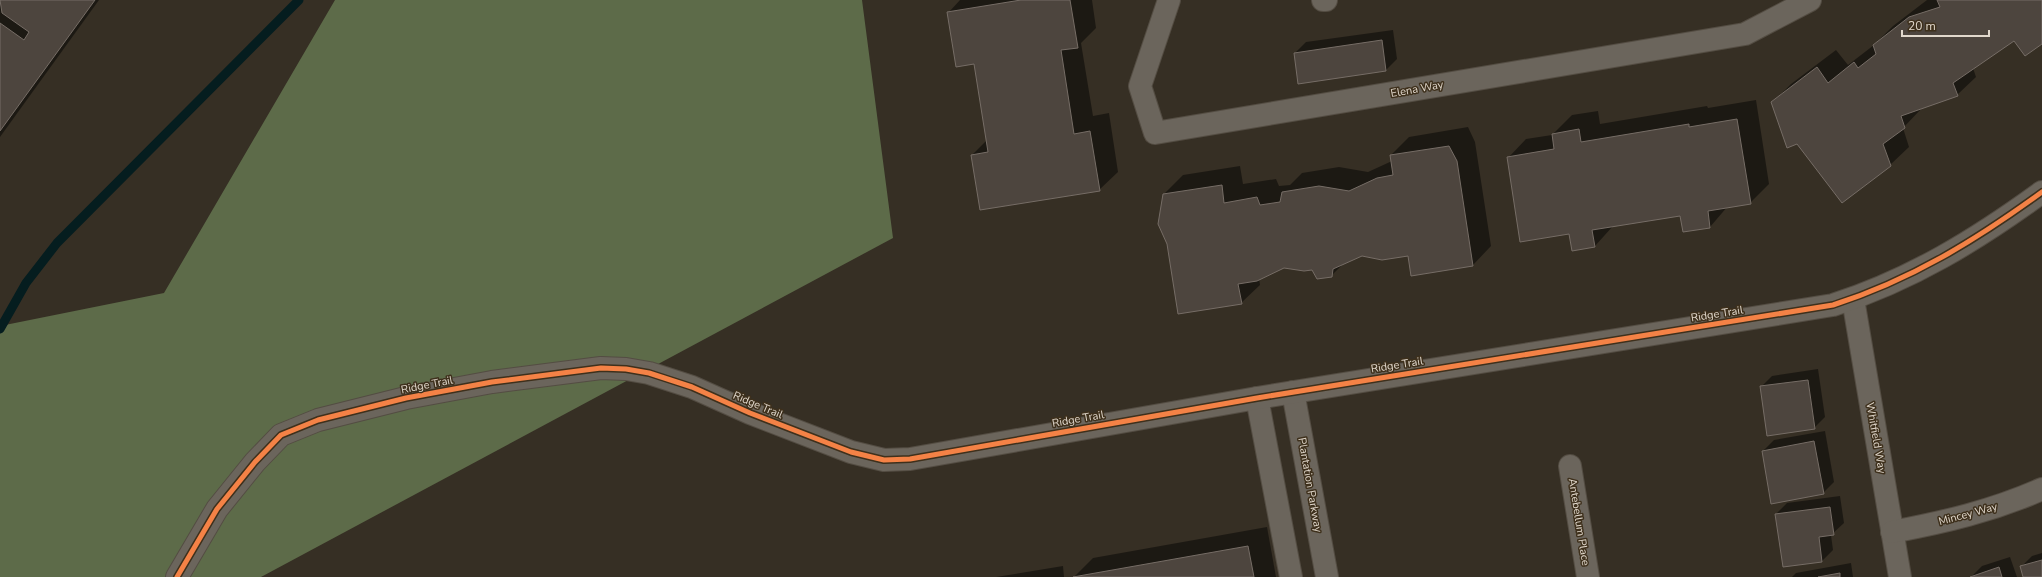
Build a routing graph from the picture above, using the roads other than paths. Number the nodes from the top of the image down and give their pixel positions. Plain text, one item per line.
1 (1168, 0) edge
2 (1323, 0) edge
3 (1326, 0) edge
4 (1810, 0) edge
5 (2042, 192) edge
6 (1853, 299) junction
7 (1293, 392) junction
8 (1257, 398) junction
9 (1570, 466) dead end
10 (2042, 489) edge
11 (1892, 532) junction
12 (177, 577) edge
13 (1291, 577) edge
14 (1327, 577) edge
15 (1588, 577) edge
16 (1900, 577) edge

1 - 4 street, Elena Way
2 - 3 street
5 - 6 street, Ridge Trail
6 - 7 street, Ridge Trail
6 - 11 street, Whitfield Way
7 - 8 street, Ridge Trail
7 - 14 street, Plantation Parkway
8 - 12 street, Ridge Trail
8 - 13 street
9 - 15 street, Antebellum Place
10 - 11 street, Mincey Way
11 - 16 street, Whitfield Way

